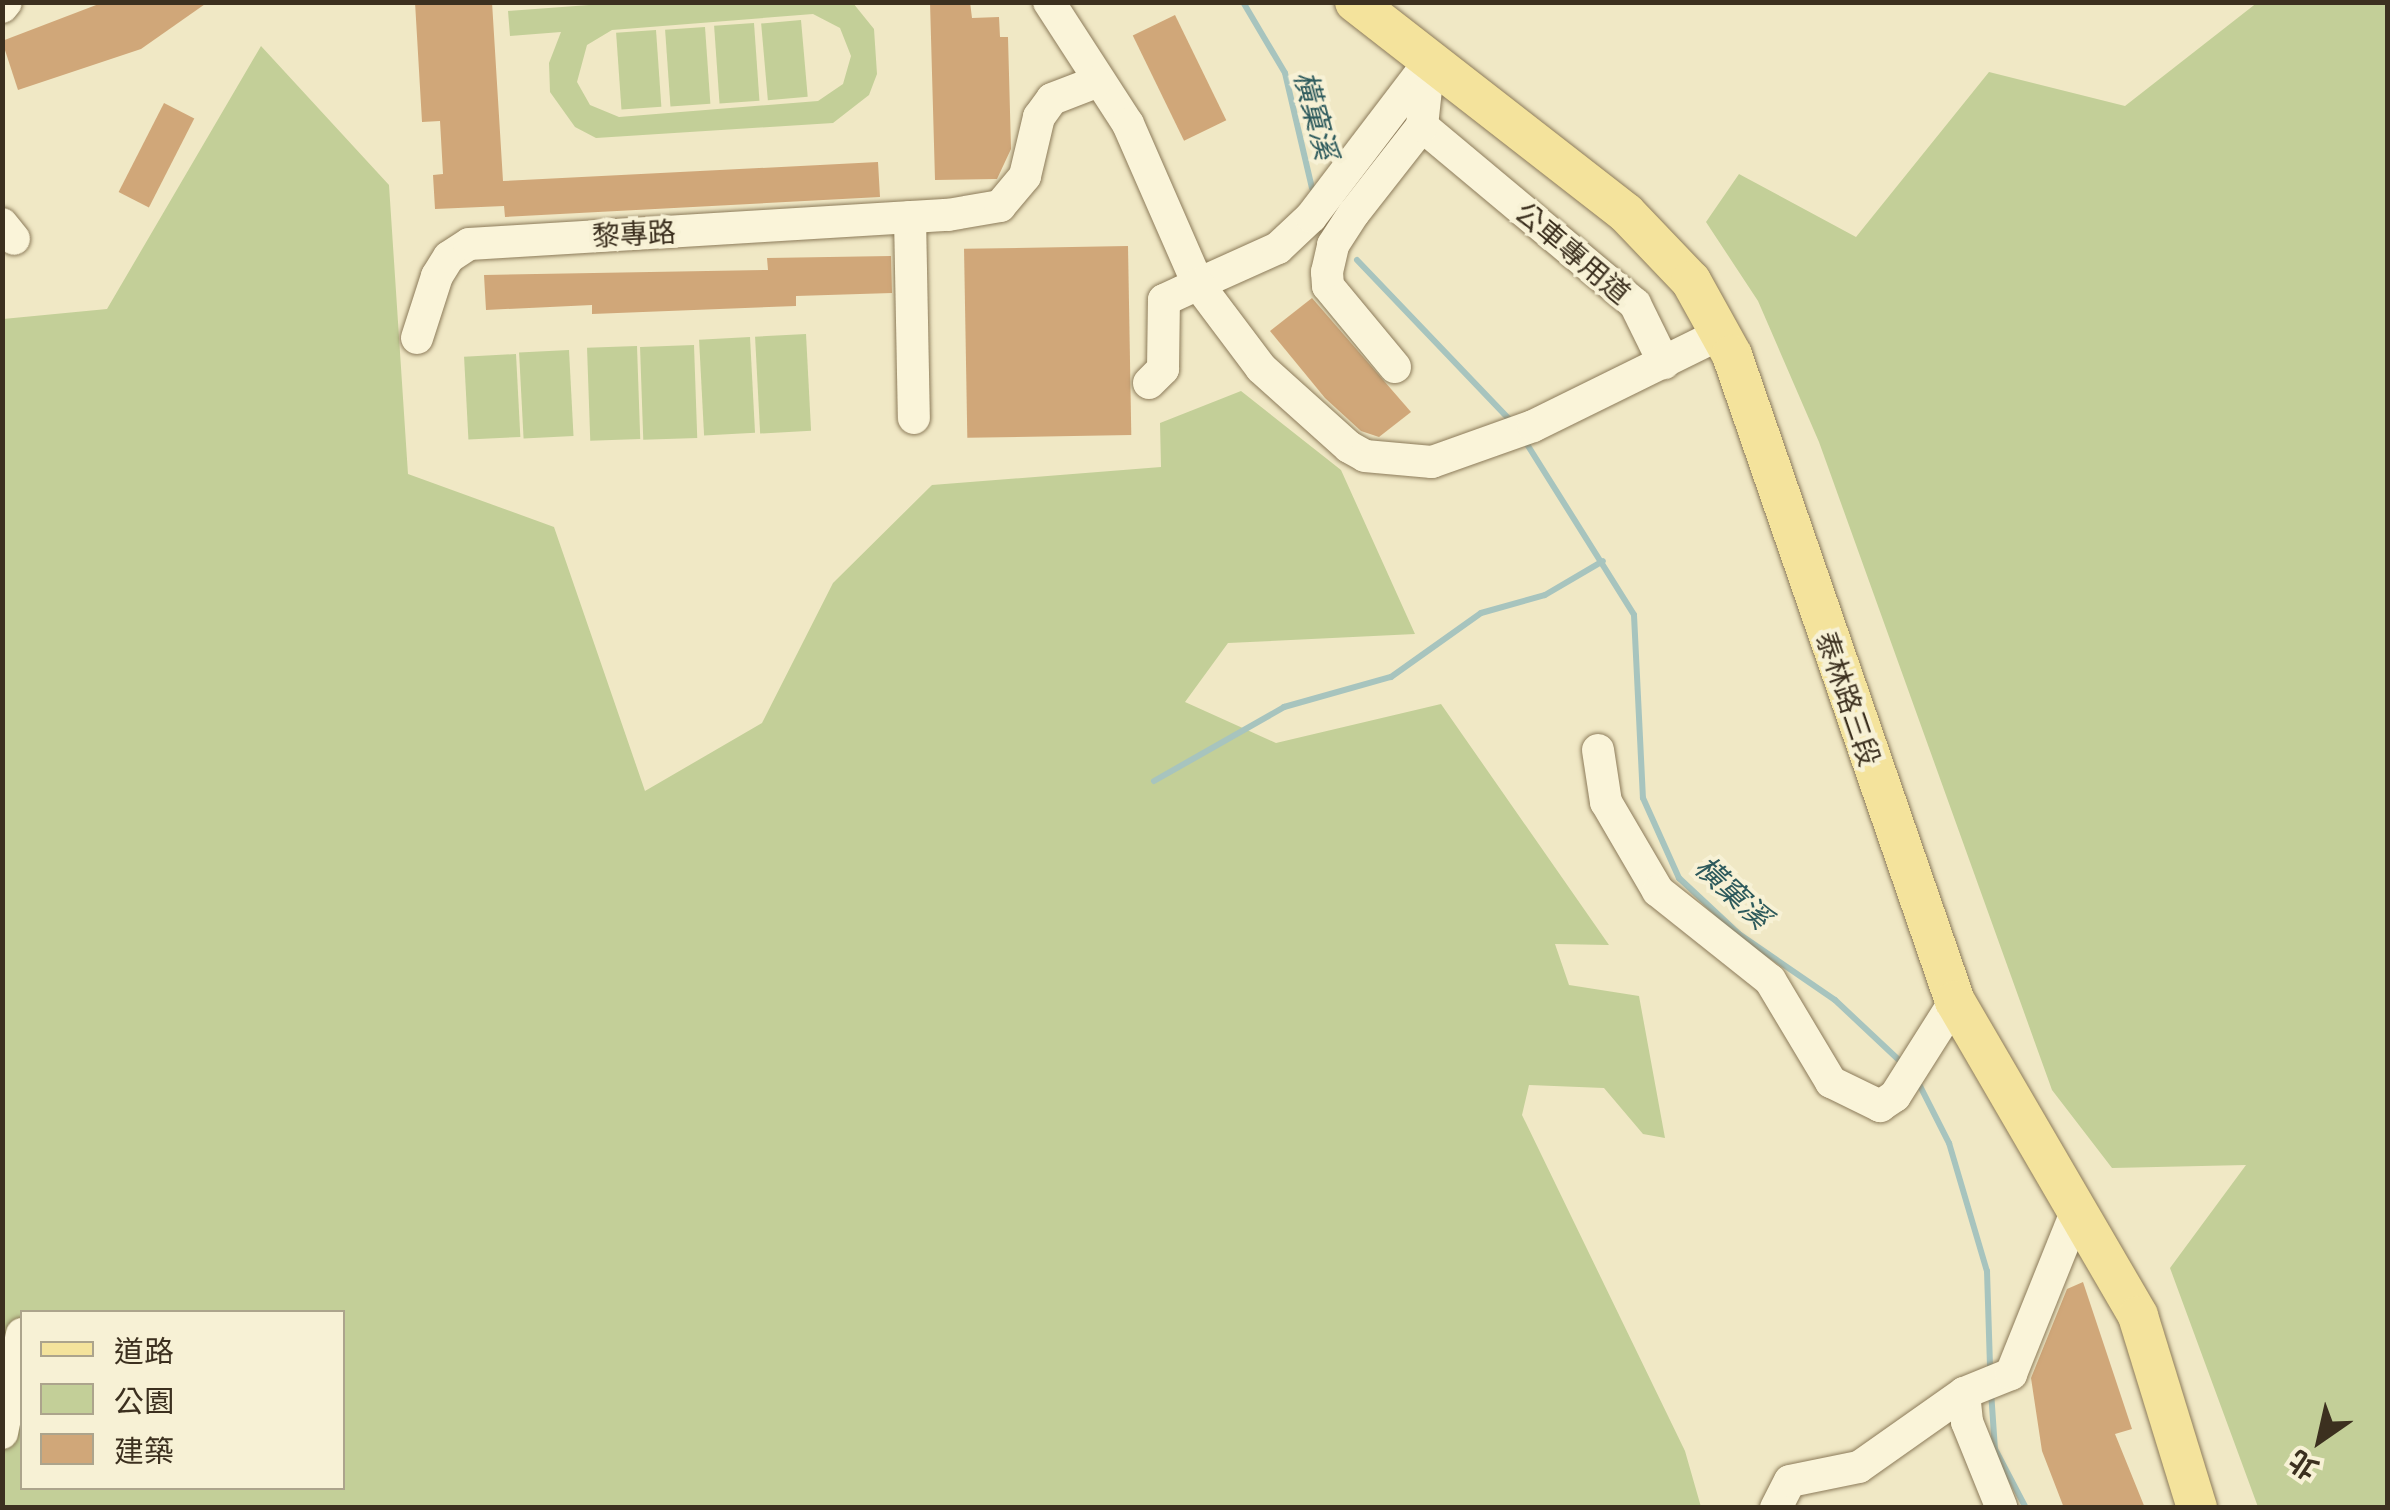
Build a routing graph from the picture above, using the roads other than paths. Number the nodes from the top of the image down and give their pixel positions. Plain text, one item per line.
1 (1049, 2) edge
2 (1355, 2) edge
3 (1429, 62) junction
4 (1096, 82) junction
5 (1422, 126) junction
6 (910, 218) junction
7 (1198, 284) junction
8 (1720, 334) junction
9 (417, 338) dead end
10 (1664, 363) junction
11 (1395, 367) dead end
12 (1149, 383) dead end
13 (914, 418) dead end
14 (1598, 750) dead end
15 (1955, 1001) junction
16 (2078, 1207) junction
17 (20, 1342) edge
18 (1970, 1391) junction
19 (2, 1433) edge
20 (2001, 1506) edge
21 (1776, 1508) edge
22 (2197, 1508) edge

1 - 4 street
2 - 3 main road, 泰林路三段
3 - 5 street
3 - 7 street
3 - 8 main road, 泰林路三段
4 - 6 street, 黎專路
4 - 7 street
5 - 10 street, 公車專用道
5 - 11 street
6 - 9 street, 黎專路
6 - 13 street
7 - 10 street
7 - 12 street
8 - 10 street
8 - 15 main road, 泰林路三段
14 - 15 street
15 - 16 main road, 泰林路三段
16 - 18 street
16 - 22 main road, 泰林路三段
17 - 19 street
18 - 20 street
18 - 21 street

